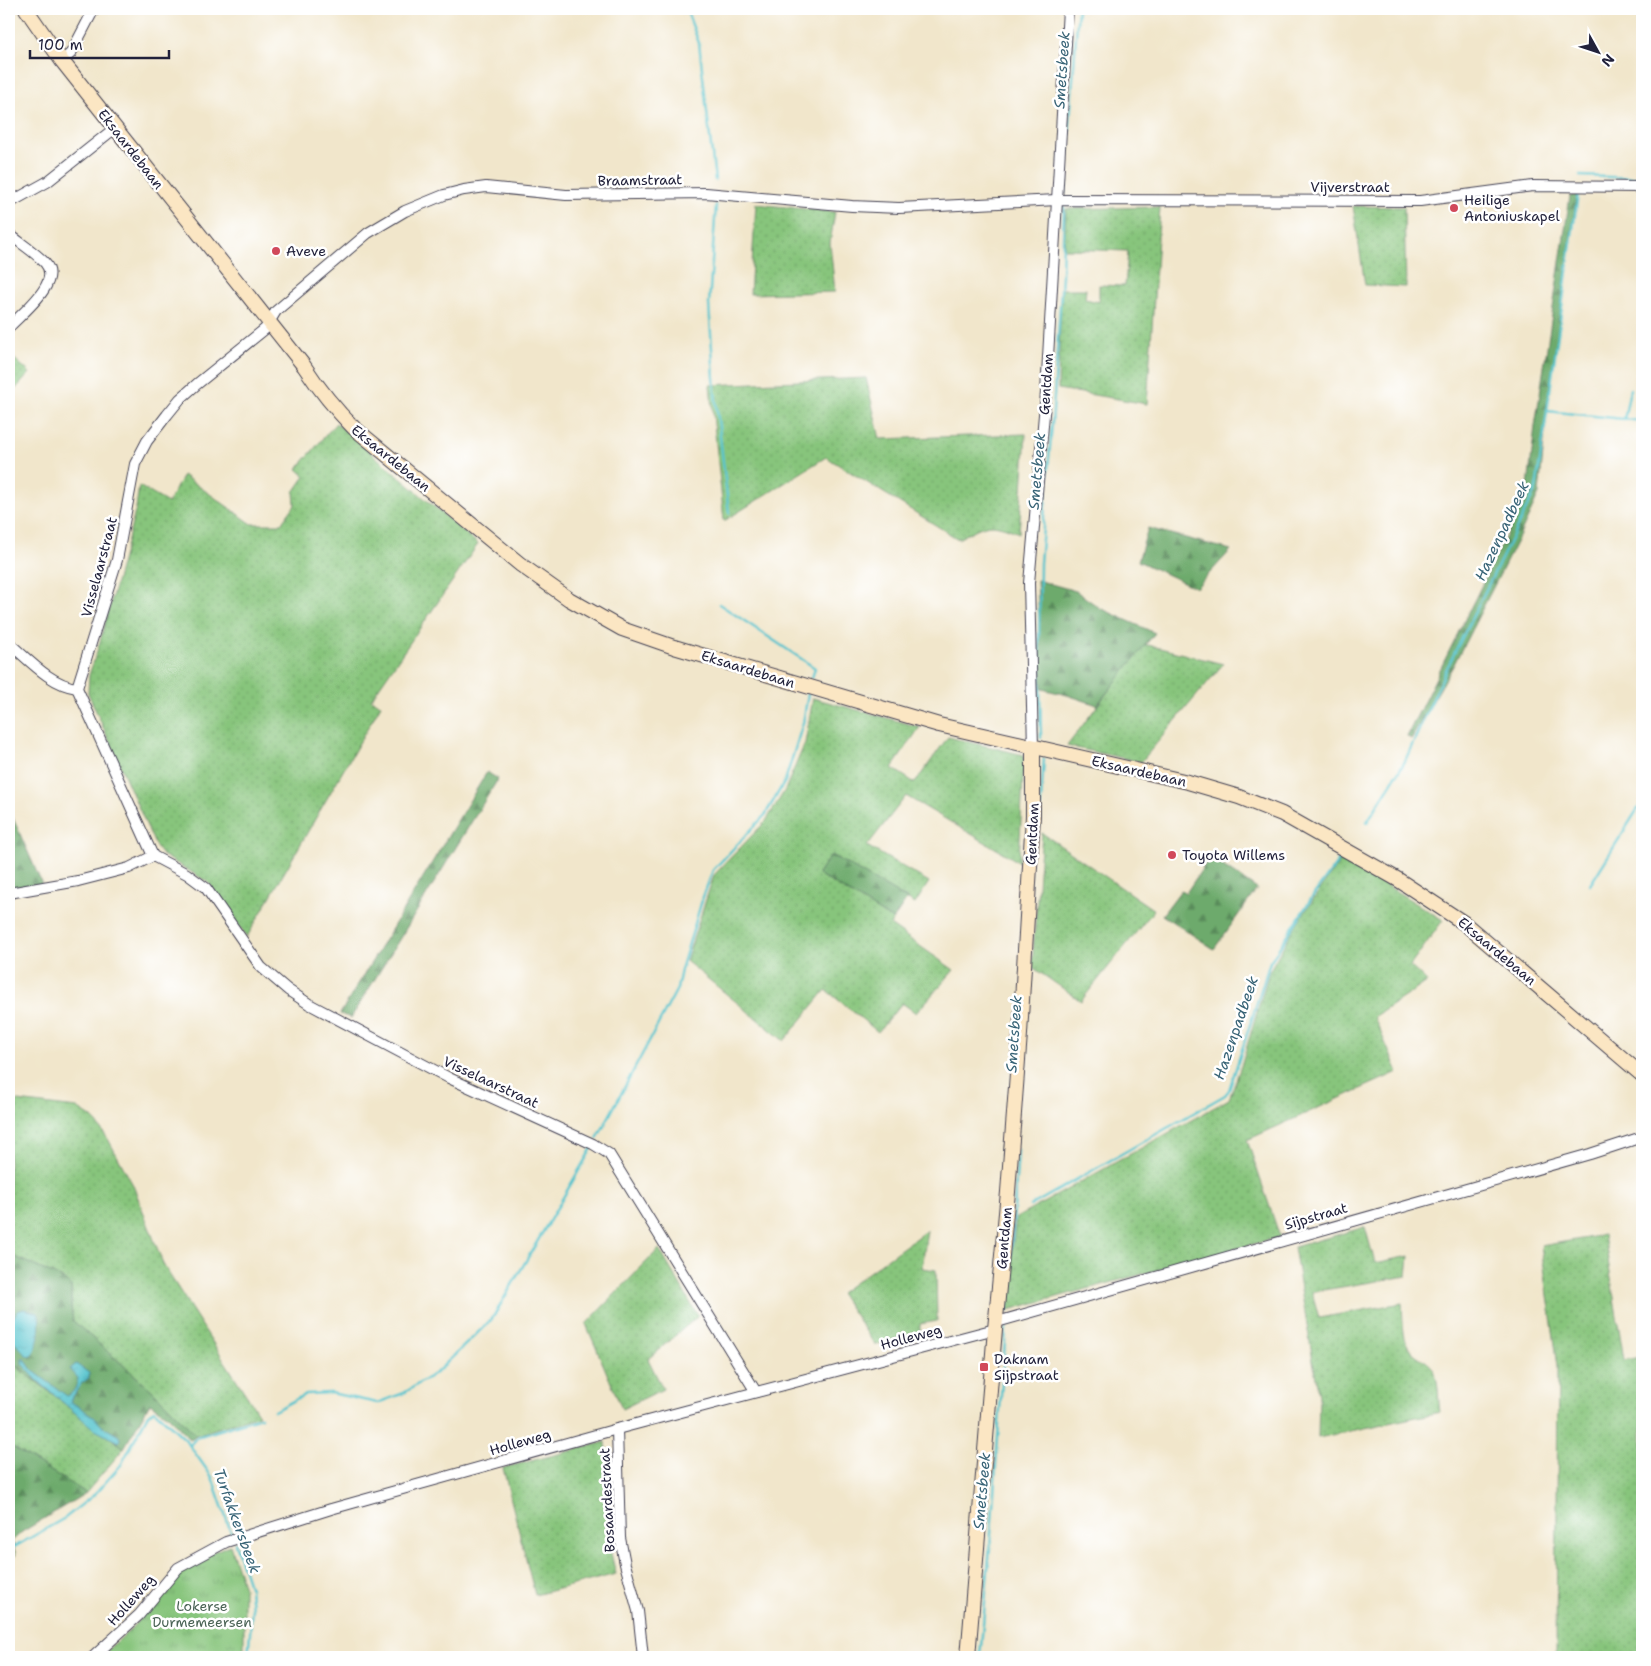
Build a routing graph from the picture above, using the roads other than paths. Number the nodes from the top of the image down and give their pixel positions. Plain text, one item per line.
1 (26, 9) edge
2 (94, 9) edge
3 (1068, 9) edge
4 (62, 61) junction
5 (115, 128) junction
6 (1642, 187) edge
7 (1057, 200) junction
8 (9, 203) edge
9 (9, 234) edge
10 (269, 322) junction
11 (9, 327) edge
12 (9, 643) edge
13 (77, 688) junction
14 (1034, 748) junction
15 (153, 856) junction
16 (9, 893) edge
17 (1642, 1075) edge
18 (1642, 1137) edge
19 (996, 1325) junction
20 (756, 1392) junction
21 (617, 1429) junction
22 (93, 1657) edge
23 (643, 1657) edge
24 (968, 1657) edge

1 - 4 main road, Eksaardebaan
2 - 4 street
3 - 7 street, Gentdam
4 - 5 main road, Eksaardebaan
5 - 8 street
5 - 10 main road, Eksaardebaan
6 - 7 street, Vijverstraat
7 - 10 street, Braamstraat
7 - 14 street, Gentdam
9 - 11 street
10 - 13 street, Visselaarstraat
10 - 14 main road, Eksaardebaan
12 - 13 street
13 - 15 street
14 - 17 main road, Eksaardebaan
14 - 19 main road, Gentdam
15 - 16 street
15 - 20 street, Visselaarstraat
18 - 19 street, Sijpstraat
19 - 20 street, Holleweg
19 - 24 main road, Gentdam
20 - 21 street, Holleweg
21 - 22 street, Holleweg
21 - 23 street, Bosaardestraat

